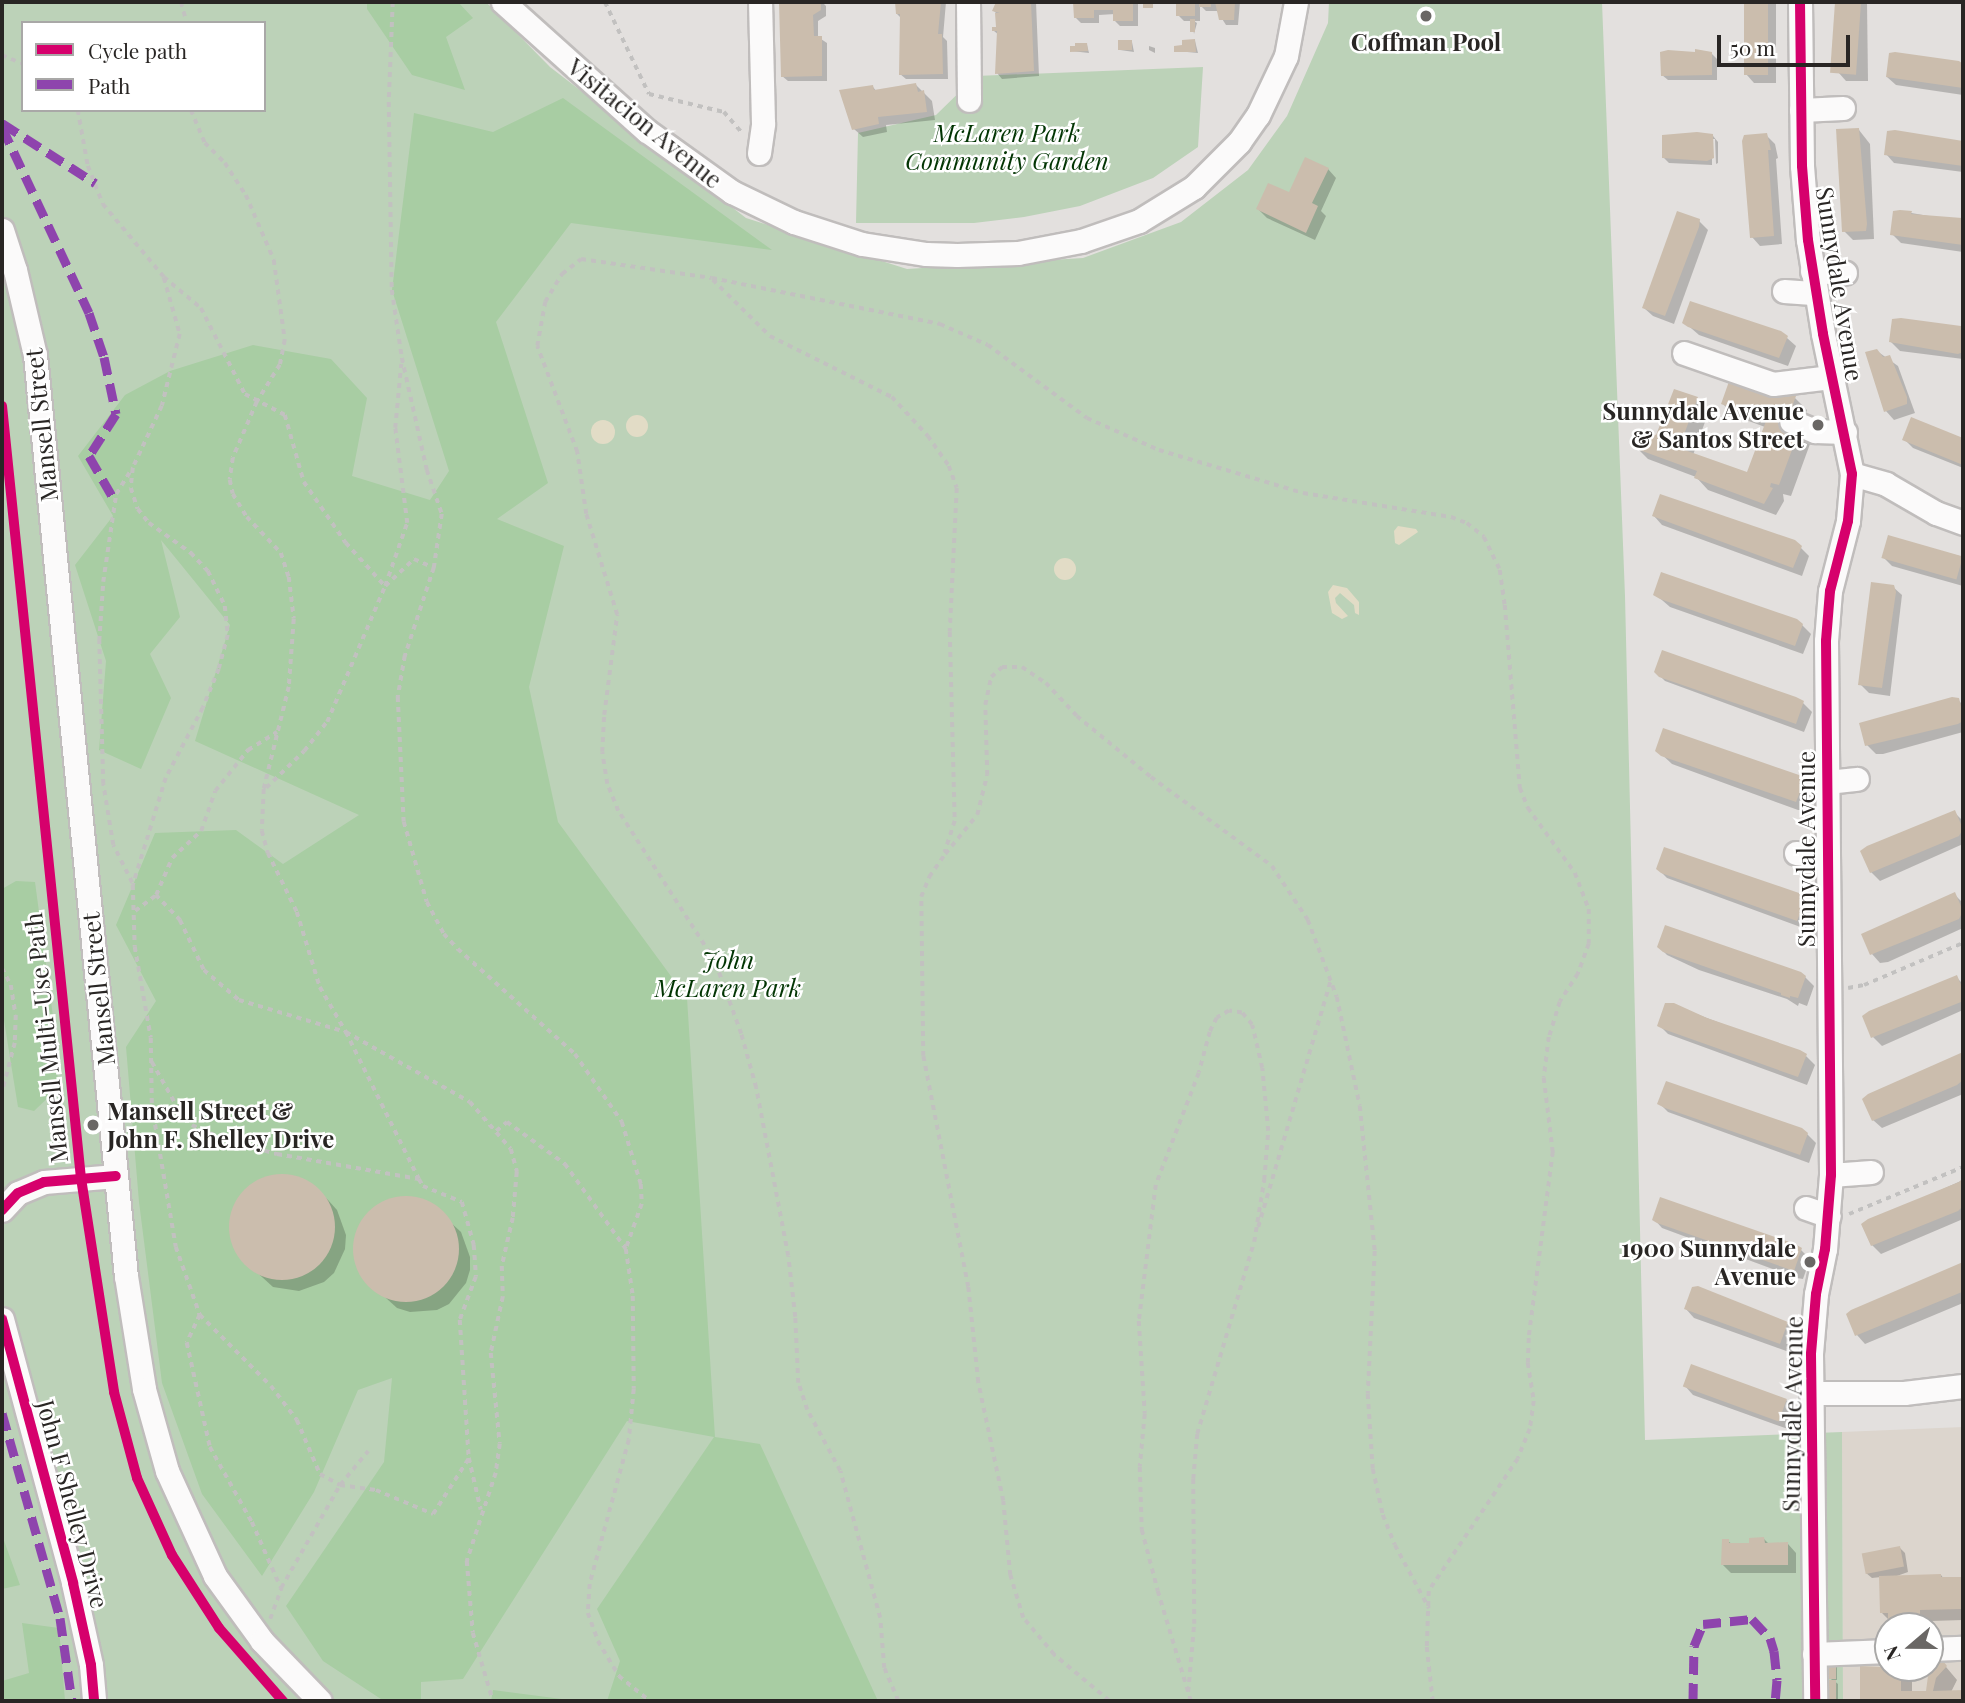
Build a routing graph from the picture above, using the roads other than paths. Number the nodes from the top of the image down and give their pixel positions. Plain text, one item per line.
1 (503, 2) edge
2 (760, 2) edge
3 (968, 2) edge
4 (1296, 2) edge
5 (1800, 2) edge
6 (969, 100) dead end
7 (1843, 108) dead end
8 (1801, 110) junction
9 (759, 153) road end
10 (2, 230) edge
11 (1845, 273) dead end
12 (1814, 282) junction
13 (1784, 291) dead end
14 (1684, 354) dead end
15 (1831, 377) junction
16 (1791, 421) dead end
17 (1845, 432) junction
18 (1852, 474) junction
19 (1963, 523) edge
20 (1857, 779) dead end
21 (1827, 782) junction
22 (1796, 853) dead end
23 (1828, 857) junction
24 (1871, 1172) dead end
25 (1831, 1175) junction
26 (116, 1176) junction
27 (1805, 1208) dead end
28 (2, 1210) edge
29 (1829, 1216) junction
30 (2, 1319) edge
31 (1963, 1386) edge
32 (1811, 1393) junction
33 (1963, 1648) edge
34 (1944, 1649) edge
35 (1874, 1652) edge
36 (1814, 1654) junction
37 (94, 1701) edge
38 (320, 1701) edge
39 (1815, 1701) edge

1 - 4 street, Visitacion Avenue
2 - 9 street
3 - 6 street
5 - 8 street, Sunnydale Avenue
7 - 8 street
8 - 12 street, Sunnydale Avenue
10 - 26 street, Mansell Street
11 - 12 street
12 - 13 street
12 - 15 street, Sunnydale Avenue
14 - 15 street
15 - 17 street, Sunnydale Avenue
16 - 17 street
17 - 18 street, Sunnydale Avenue
18 - 19 street
18 - 21 street, Sunnydale Avenue
20 - 21 street
21 - 23 street, Sunnydale Avenue
22 - 23 street
23 - 25 street, Sunnydale Avenue
24 - 25 street
25 - 29 street, Sunnydale Avenue
26 - 28 street
26 - 38 street, Mansell Street
27 - 29 street
29 - 32 street, Sunnydale Avenue
30 - 37 street, John F Shelley Drive
31 - 32 street
32 - 36 street, Sunnydale Avenue
33 - 34 street
35 - 36 street
36 - 39 street, Sunnydale Avenue

